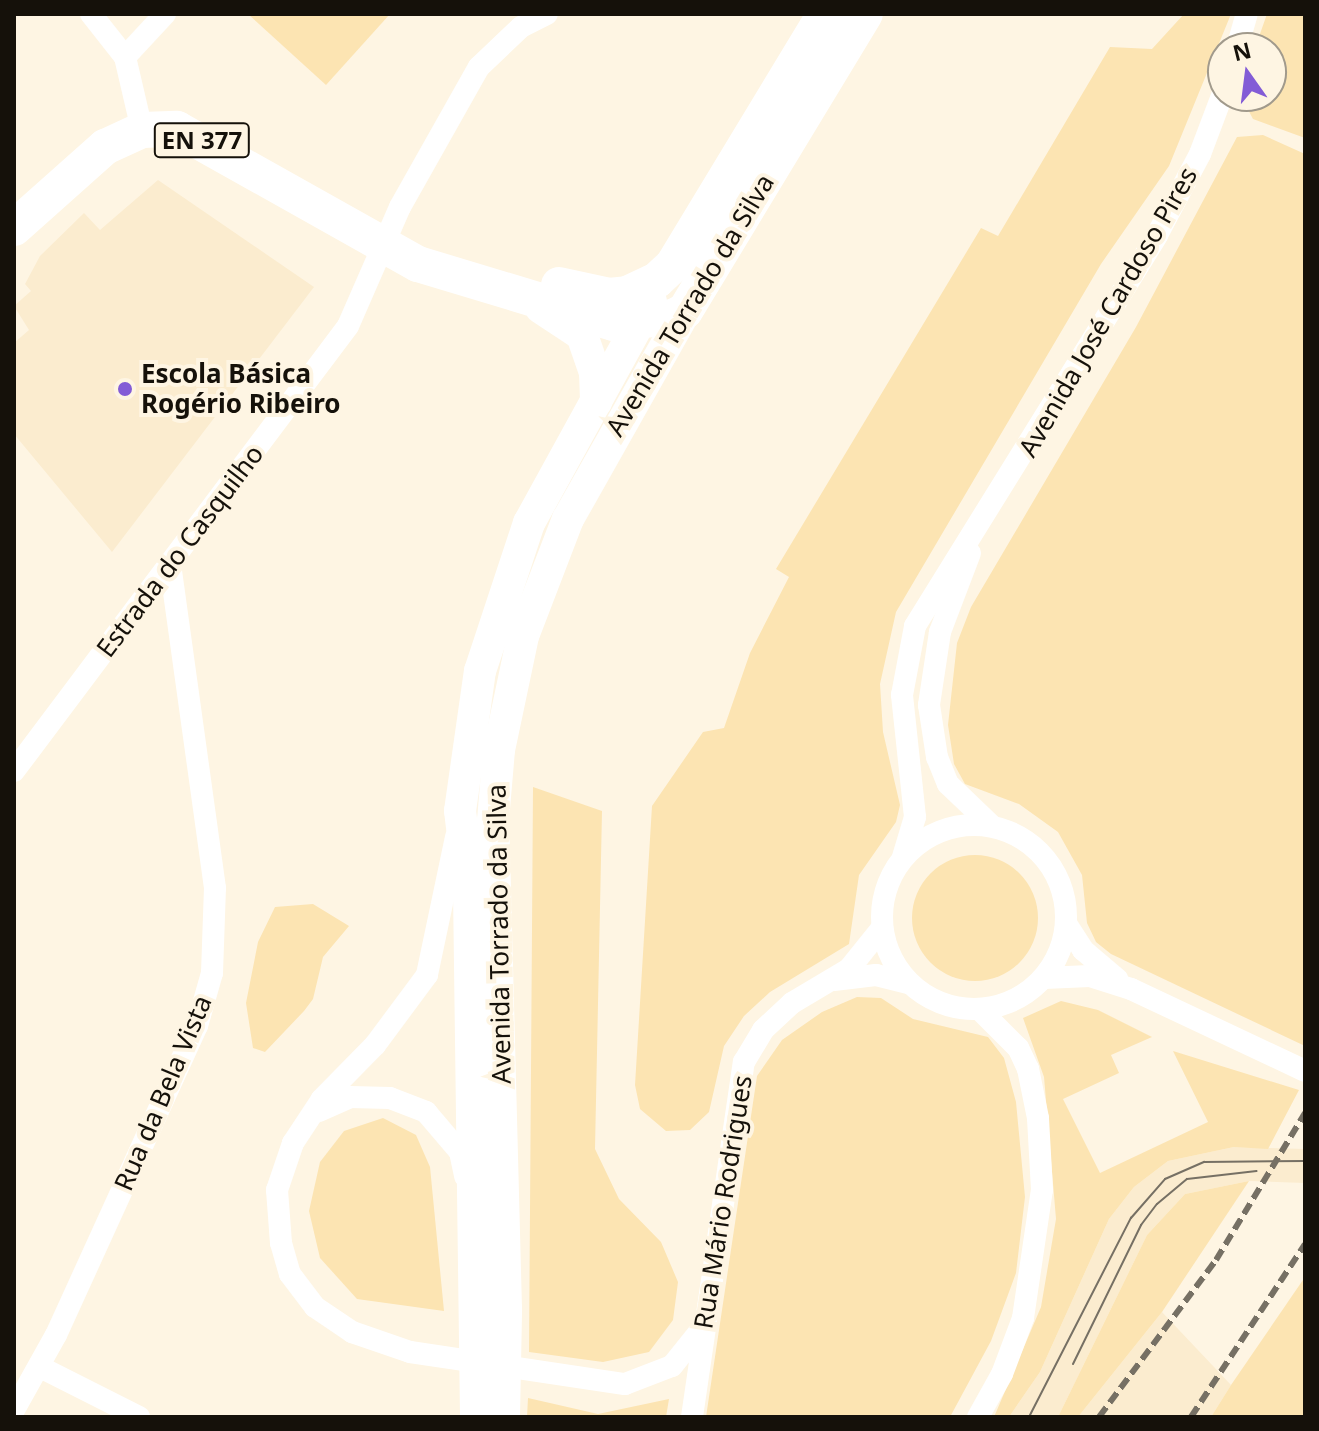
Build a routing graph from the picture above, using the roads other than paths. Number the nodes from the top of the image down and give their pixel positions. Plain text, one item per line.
1 (91, 14) edge
2 (165, 14) edge
3 (547, 14) edge
4 (825, 14) edge
5 (865, 14) edge
6 (125, 57) junction
7 (1215, 112) edge
8 (142, 130) junction
9 (17, 223) edge
10 (385, 249) junction
11 (673, 265) junction
12 (505, 293) junction
13 (609, 296) junction
14 (685, 311) junction
15 (638, 323) junction
16 (596, 402) junction
17 (568, 519) junction
18 (981, 526) junction
19 (170, 563) junction
20 (14, 771) edge
21 (460, 811) junction
22 (992, 826) junction
23 (903, 857) junction
24 (1067, 925) junction
25 (882, 928) junction
26 (1044, 978) junction
27 (833, 980) junction
28 (908, 983) junction
29 (1131, 989) junction
30 (980, 1010) junction
31 (1305, 1071) edge
32 (293, 1143) junction
33 (475, 1218) junction
34 (491, 1274) junction
35 (704, 1326) junction
36 (40, 1367) junction
37 (14, 1410) edge
38 (139, 1417) edge
39 (476, 1417) edge
40 (504, 1417) edge
41 (692, 1417) edge
42 (978, 1417) edge

1 - 6 street
2 - 6 street
3 - 10 street, Estrada do Casquilho
4 - 11 main road, Avenida Torrado da Silva
5 - 14 main road, Avenida Torrado da Silva
6 - 8 street
7 - 18 street, Avenida José Cardoso Pires
8 - 9 main road, EN 377
8 - 10 main road, EN 377
10 - 12 main road, EN 377
10 - 13 main road, EN 377
10 - 19 street, Estrada do Casquilho
11 - 13 main road, EN 377
11 - 15 main road, Avenida Torrado da Silva
12 - 15 main road, EN 377
12 - 16 main road
13 - 15 main road
14 - 15 main road, EN 377
14 - 17 main road, Avenida Torrado da Silva
15 - 16 main road, Avenida Torrado da Silva
15 - 17 main road
16 - 21 main road, Avenida Torrado da Silva
17 - 34 main road, Avenida Torrado da Silva
18 - 22 street, Avenida José Cardoso Pires
18 - 23 street, Avenida José Cardoso Pires
19 - 20 street, Estrada do Casquilho
19 - 36 street, Rua da Bela Vista
21 - 32 street
21 - 33 main road, Avenida Torrado da Silva
22 - 23 street
22 - 24 street
23 - 25 street
24 - 26 street
24 - 29 street
25 - 27 street, Rua Mário Rodrigues
25 - 28 street
26 - 29 street
26 - 30 street
27 - 28 street, Rua Mário Rodrigues
27 - 35 street, Rua Mário Rodrigues
28 - 30 street
29 - 31 street
30 - 42 street
32 - 33 street
32 - 35 street
33 - 34 main road, Avenida Torrado da Silva
34 - 39 main road, Avenida Torrado da Silva
34 - 40 main road, Avenida Torrado da Silva
35 - 41 street, Rua Mário Rodrigues
36 - 37 street, Rua da Bela Vista
36 - 38 street

